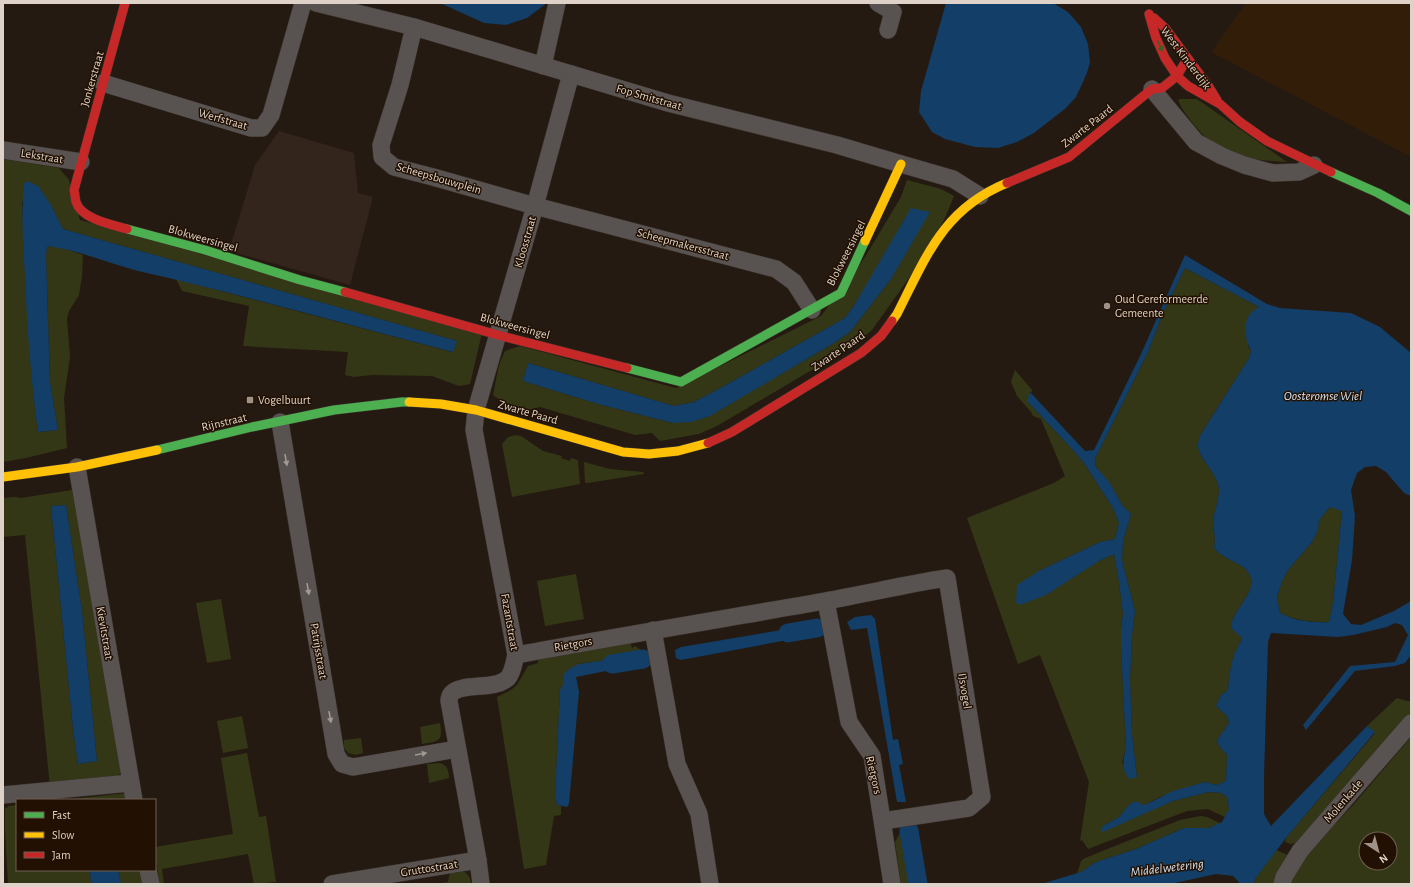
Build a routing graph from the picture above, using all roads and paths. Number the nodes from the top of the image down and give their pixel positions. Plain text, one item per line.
1 (125, 3) edge
2 (303, 3) edge
3 (316, 3) edge
4 (557, 3) edge
5 (878, 3) edge
6 (414, 27) junction
7 (888, 30) dead end
8 (1194, 56) junction
9 (1166, 65) junction
10 (543, 66) junction
11 (571, 74) junction
12 (1177, 76) junction
13 (103, 83) junction
14 (1152, 85) junction
15 (1220, 104) junction
16 (3, 150) edge
17 (81, 162) junction
18 (901, 164) junction
19 (1314, 165) junction
20 (980, 196) junction
21 (535, 206) junction
22 (1411, 211) edge
23 (812, 310) junction
24 (498, 335) junction
25 (476, 410) junction
26 (280, 422) junction
27 (77, 467) junction
28 (3, 477) edge
29 (851, 596) joint
30 (826, 601) junction
31 (653, 630) junction
32 (516, 655) junction
33 (1411, 723) edge
34 (457, 749) junction
35 (130, 783) junction
36 (3, 795) edge
37 (134, 799) edge
38 (883, 821) junction
39 (478, 860) junction
40 (148, 871) edge
41 (151, 884) edge
42 (332, 884) edge
43 (481, 884) edge
44 (710, 884) edge
45 (892, 884) edge
46 (1282, 884) edge

1 - 13 street, Jonkerstraat
2 - 13 street, Werfstraat
3 - 6 street, Fop Smitstraat
4 - 10 street
5 - 7 street
6 - 10 street, Fop Smitstraat
6 - 21 street, Scheepsbouwplein
8 - 9 street
8 -> 9 street, West Kinderdijk
8 - 12 street, Zwarte Paard
8 - 15 street, West Kinderdijk
9 - 12 street, West Kinderdijk
10 - 11 street, Fop Smitstraat
11 - 18 street, Fop Smitstraat
11 - 21 street, Kloosstraat
12 - 14 street, Zwarte Paard
12 - 15 street, West Kinderdijk
13 - 17 street, Jonkerstraat
14 - 19 street
14 - 20 street, Zwarte Paard
15 - 19 street, West Kinderdijk
16 - 17 street, Lekstraat
17 - 24 street, Blokweersingel
18 - 20 street, Fop Smitstraat
18 - 23 street, Blokweersingel
19 - 22 street, West Kinderdijk
20 - 25 street, Zwarte Paard
21 - 23 street, Scheepmakersstraat
21 - 24 street, Kloosstraat
23 - 24 street, Blokweersingel
24 - 25 street, Kloosstraat
25 - 26 street, Rijnstraat
25 - 32 street, Fazantstraat
26 - 27 street, Rijnstraat
26 -> 34 street, Patrijsstraat
27 - 28 street, Rijnstraat
27 - 35 street, Kievitstraat
29 - 30 street, Rietgors
29 - 38 street, IJsvogel
30 - 31 street, Rietgors
30 - 38 street, Rietgors
31 - 32 street, Rietgors
31 - 44 street
32 - 34 street, Fazantstraat
33 - 46 street, Molenkade
34 - 39 street, Fazantstraat
35 - 36 street
35 - 37 street, Kievitstraat
38 - 45 street, Rietgors
39 - 42 street, Gruttostraat
39 - 43 street, Fazantstraat
40 - 41 street

